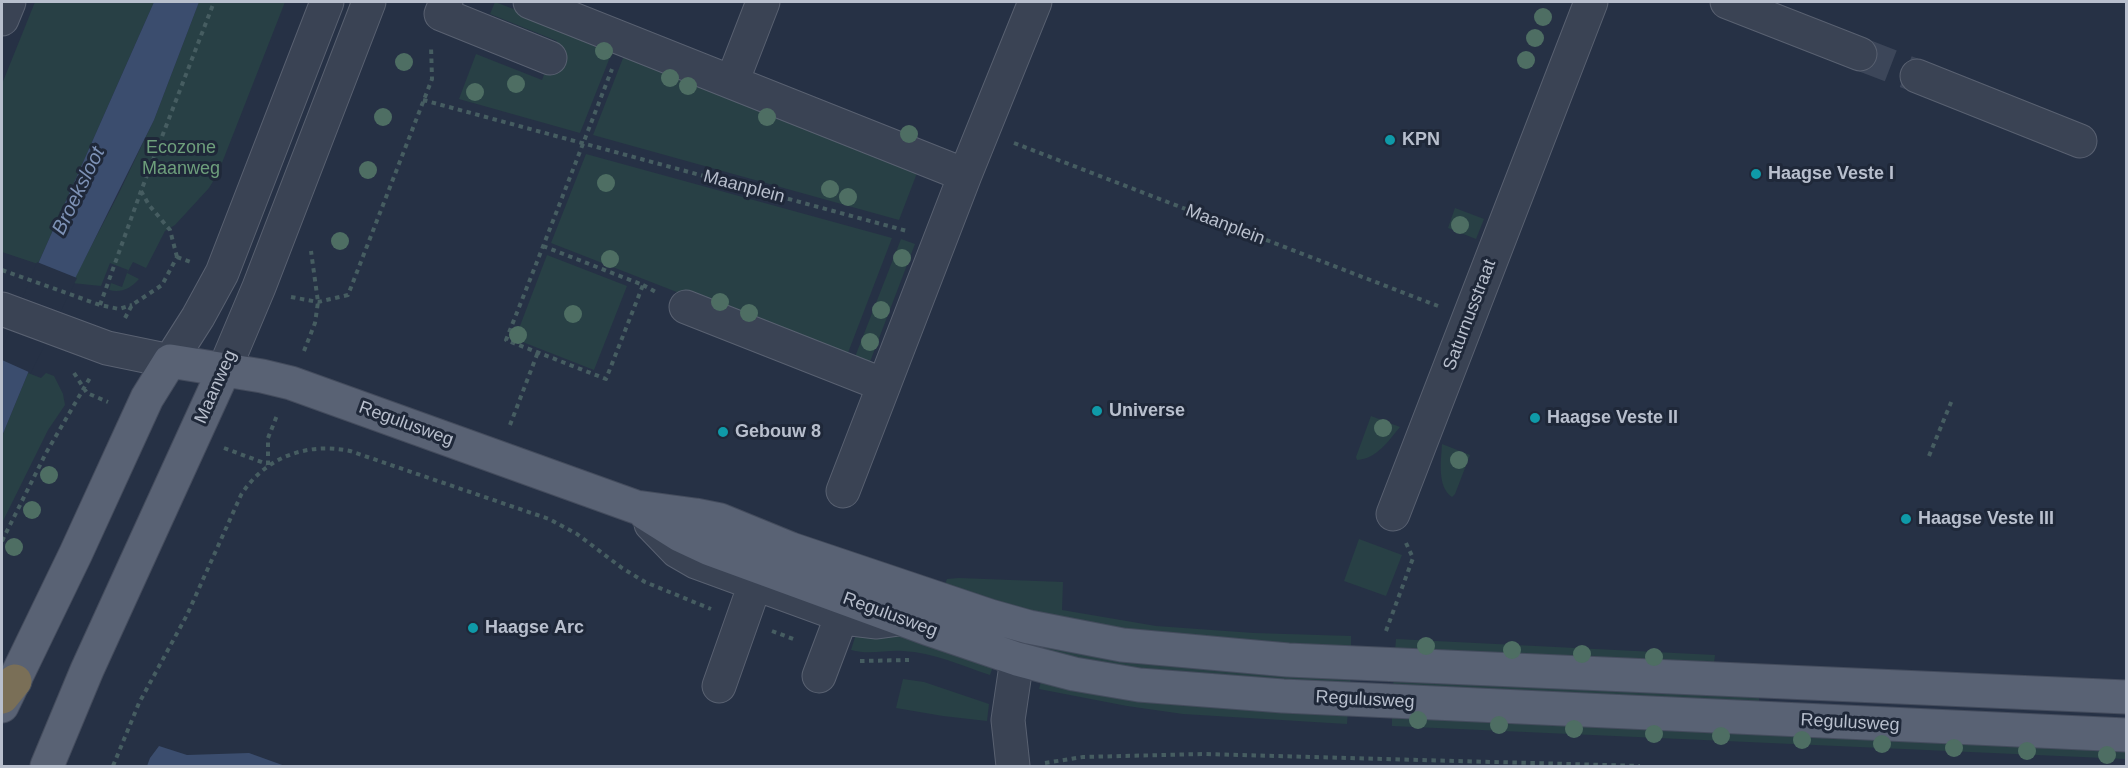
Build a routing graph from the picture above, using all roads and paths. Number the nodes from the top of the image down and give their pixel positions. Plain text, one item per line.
1 (9, 2) edge
2 (214, 2) edge
3 (327, 2) edge
4 (369, 2) edge
5 (530, 2) edge
6 (763, 2) edge
7 (1035, 2) edge
8 (1591, 2) edge
9 (1727, 2) edge
10 (443, 8) edge
11 (2, 19) edge
12 (1860, 54) tunnel mouth
13 (550, 58) dead end
14 (615, 63) dead end
15 (1917, 76) tunnel mouth
16 (732, 82) junction
17 (423, 100) junction
18 (982, 131) junction
19 (2080, 141) dead end
20 (583, 144) junction
21 (965, 175) junction
22 (141, 191) junction
23 (940, 240) junction
24 (311, 245) dead end
25 (543, 246) junction
26 (177, 257) dead end
27 (2, 270) edge
28 (318, 302) junction
29 (100, 305) junction
30 (132, 305) dead end
31 (686, 307) dead end
32 (9, 311) edge
33 (1469, 318) junction
34 (538, 352) junction
35 (170, 361) junction
36 (224, 370) junction
37 (291, 383) junction
38 (884, 385) junction
39 (84, 388) dead end
40 (1952, 400) dead end
41 (1929, 456) dead end
42 (498, 457) junction
43 (843, 491) dead end
44 (636, 507) junction
45 (1393, 514) joint
46 (2, 541) edge
47 (755, 584) junction
48 (842, 615) junction
49 (902, 618) junction
50 (1388, 627) dead end
51 (1017, 659) junction
52 (819, 676) dead end
53 (719, 686) dead end
54 (6, 695) edge
55 (2127, 697) edge
56 (2127, 735) edge
57 (1027, 765) edge
58 (47, 766) edge
59 (113, 766) edge
60 (1640, 766) edge

1 - 11 street
2 - 22 path
3 - 35 street
4 - 36 street, Maanweg
5 - 16 street
6 - 16 street
7 - 18 street
8 - 33 street, Saturnusstraat
9 - 12 street
10 - 13 street
10 - 17 path
14 - 20 path
15 - 19 street
16 - 21 street
17 - 20 path, Maanplein
17 - 28 path
18 - 21 street
18 - 33 path, Maanplein
20 - 23 path, Maanplein
20 - 25 path
21 - 23 street
22 - 26 path
22 - 29 path
23 - 38 street
24 - 28 path
25 - 34 path
25 - 34 path
27 - 29 path
28 - 37 path
29 - 30 path
31 - 38 street
32 - 35 street
33 - 45 street, Saturnusstraat
34 - 42 path
35 - 36 main road, Regulusweg
35 - 54 main road
36 - 37 main road, Regulusweg
36 - 58 main road, Maanweg
37 - 42 main road, Regulusweg
37 - 59 path
38 - 43 street
39 - 46 path
40 - 41 path
42 - 44 main road, Regulusweg
44 - 47 street
44 - 49 main road, Regulusweg
44 - 55 main road, Regulusweg
45 - 50 path
47 - 48 street
47 - 53 street
48 - 49 street
48 - 52 street
49 - 51 main road, Regulusweg
51 - 56 main road, Regulusweg
51 - 57 street
57 - 60 path

